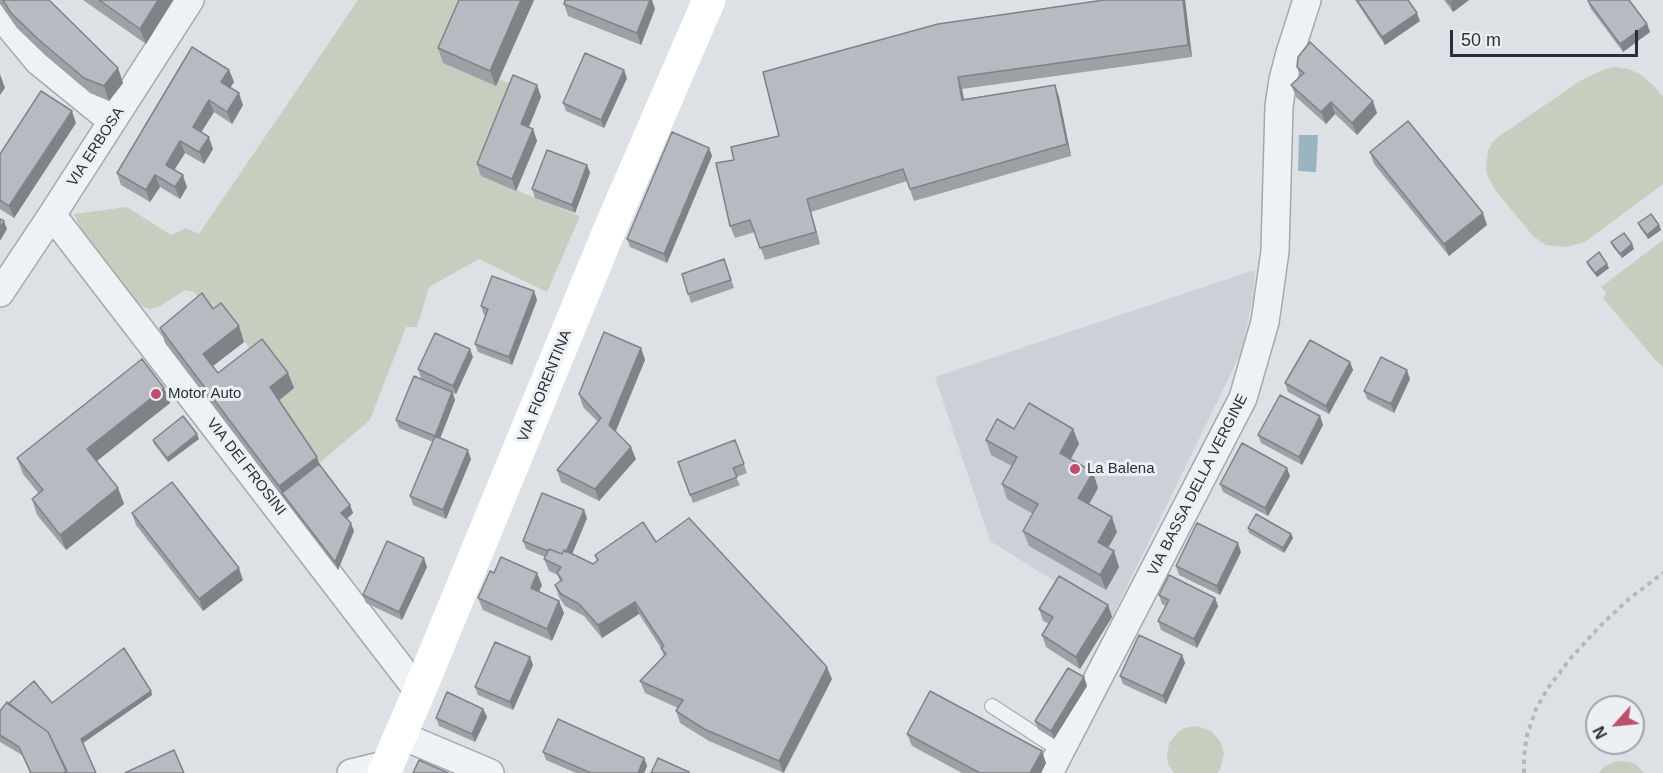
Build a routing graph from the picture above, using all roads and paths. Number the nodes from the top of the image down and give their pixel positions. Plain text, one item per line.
1 (190, 0) edge
2 (709, 0) edge
3 (1307, 0) edge
4 (0, 15) edge
5 (112, 121) junction
6 (52, 214) junction
7 (0, 293) edge
8 (1663, 573) edge
9 (419, 692) junction
10 (992, 706) dead end
11 (390, 757) edge
12 (1055, 762) edge
13 (351, 773) edge
14 (490, 773) edge
15 (1524, 773) edge

1 - 5 street, VIA ERBOSA
2 - 9 street, VIA FIORENTINA
3 - 12 street, VIA BASSA DELLA VERGINE
4 - 5 street
5 - 6 street, VIA ERBOSA
6 - 7 street, VIA ERBOSA
6 - 9 street, VIA DEI FROSINI
8 - 15 path
9 - 11 street, VIA FIORENTINA
10 - 12 lane
11 - 13 street
11 - 14 street

